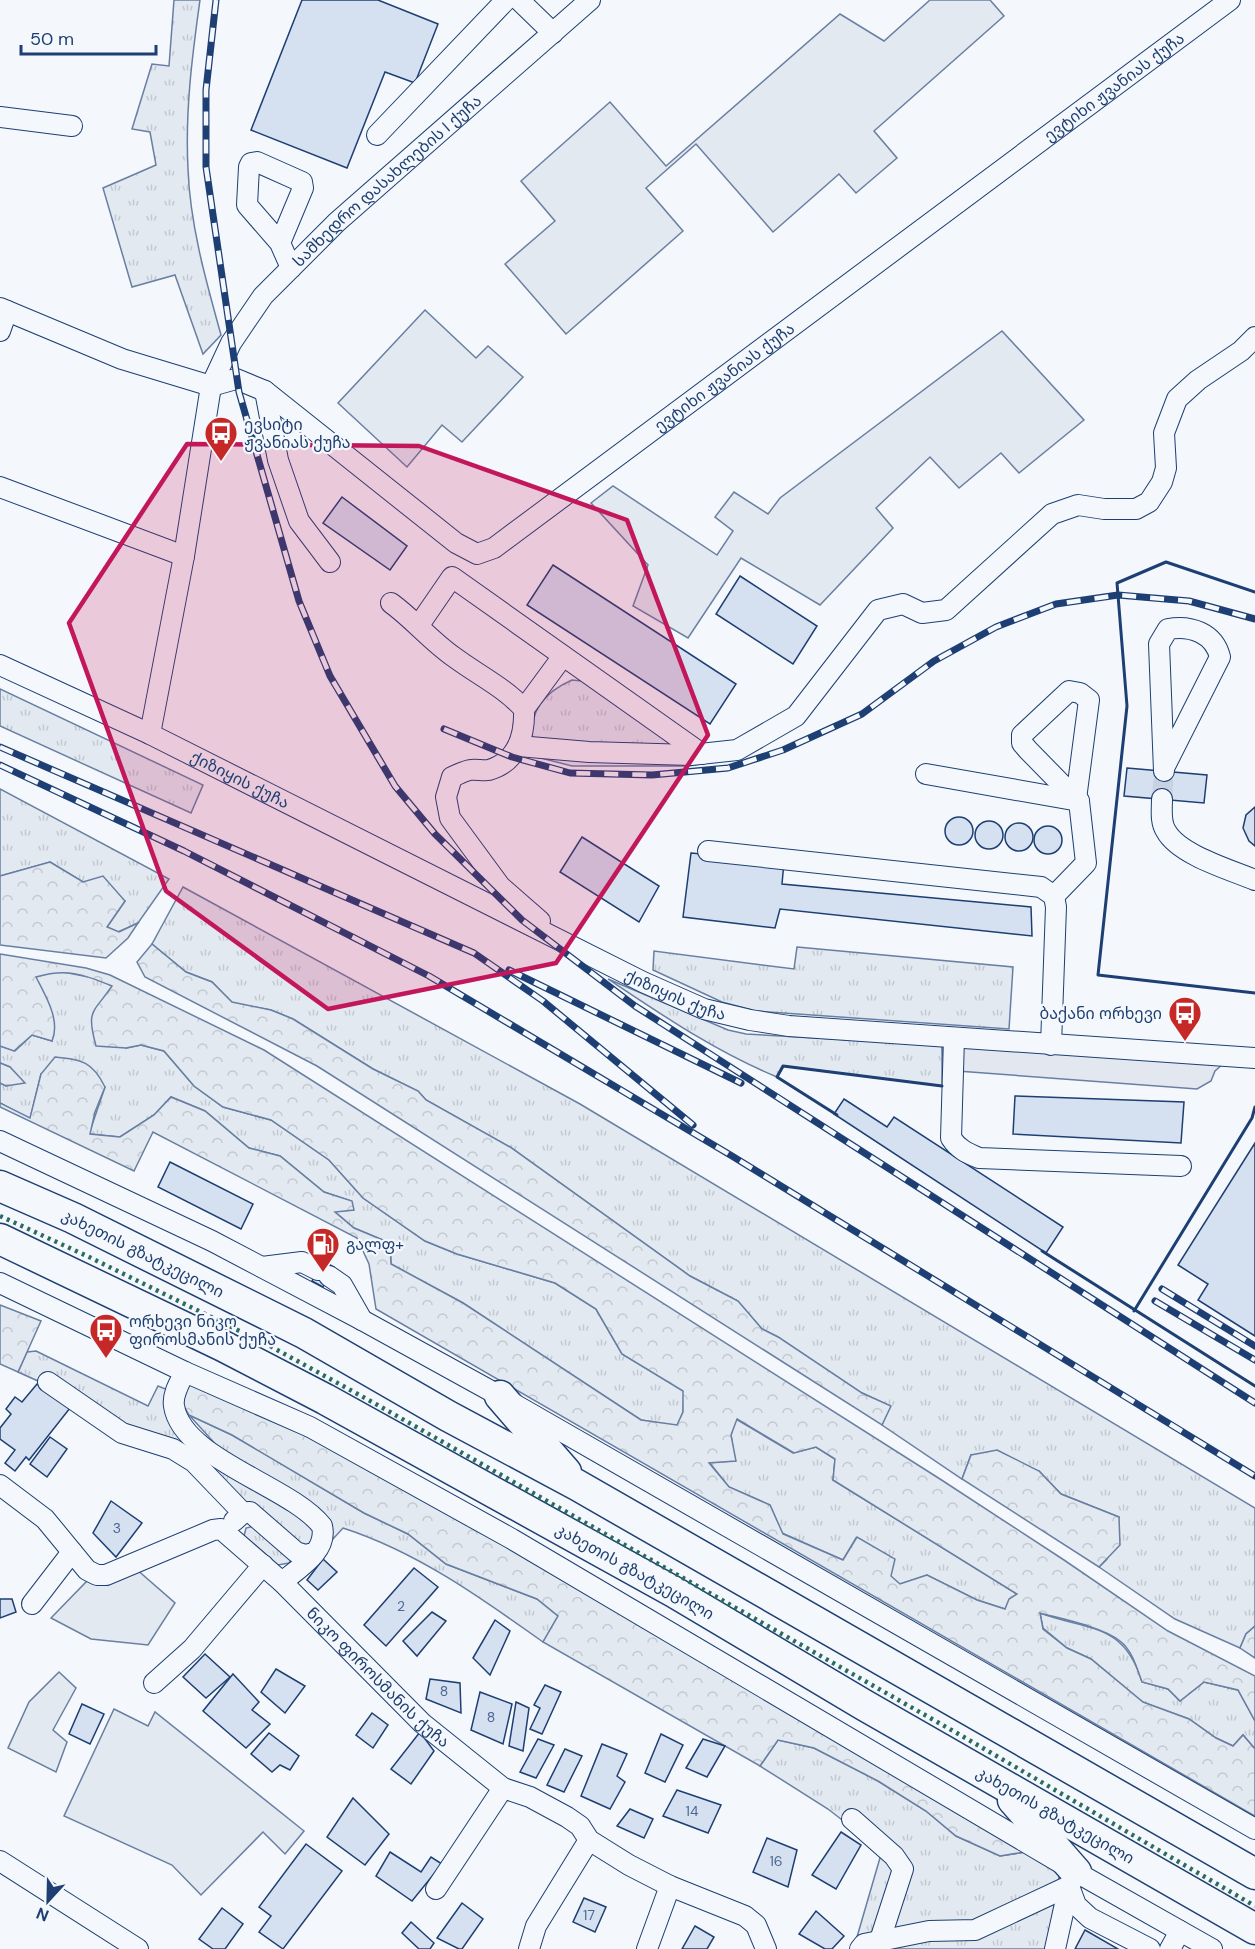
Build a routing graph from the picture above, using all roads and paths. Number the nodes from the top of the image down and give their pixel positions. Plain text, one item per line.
1 (506, 0) edge
2 (519, 0) edge
3 (590, 0) edge
4 (1230, 0) edge
5 (553, 33) junction
6 (0, 117) edge
7 (72, 126) dead end
8 (377, 135) dead end
9 (280, 243) dead end
10 (291, 268) junction
11 (3, 309) edge
12 (0, 331) edge
13 (1255, 337) edge
14 (211, 386) junction
15 (265, 391) junction
16 (0, 487) edge
17 (184, 556) junction
18 (330, 562) dead end
19 (391, 603) dead end
20 (419, 625) junction
21 (563, 656) junction
22 (0, 665) edge
23 (524, 709) junction
24 (150, 734) junction
25 (518, 746) junction
26 (702, 753) junction
27 (1164, 770) joint
28 (926, 774) dead end
29 (1162, 799) tunnel mouth
30 (1078, 800) junction
31 (708, 851) dead end
32 (1255, 880) edge
33 (1054, 896) junction
34 (565, 942) junction
35 (954, 1038) junction
36 (1051, 1045) junction
37 (1255, 1058) edge
38 (0, 1141) edge
39 (1181, 1166) dead end
40 (0, 1173) edge
41 (0, 1186) edge
42 (73, 1218) junction
43 (0, 1239) edge
44 (262, 1267) junction
45 (0, 1283) edge
46 (362, 1320) junction
47 (185, 1372) junction
48 (48, 1382) dead end
49 (500, 1396) junction
50 (0, 1485) edge
51 (577, 1485) junction
52 (243, 1513) junction
53 (230, 1534) junction
54 (72, 1552) junction
55 (314, 1553) junction
56 (263, 1564) junction
57 (282, 1582) junction
58 (32, 1604) dead end
59 (154, 1683) dead end
60 (997, 1782) junction
61 (503, 1788) junction
62 (852, 1819) dead end
63 (1255, 1828) edge
64 (589, 1840) junction
65 (0, 1861) edge
66 (1255, 1874) edge
67 (1072, 1879) junction
68 (670, 1886) junction
69 (436, 1889) dead end
70 (1255, 1929) edge
71 (1182, 1940) edge
72 (868, 1944) edge
73 (138, 1949) edge
74 (529, 1949) edge
75 (647, 1949) edge
76 (766, 1949) edge
77 (1055, 1949) edge
78 (1150, 1949) edge
79 (1170, 1949) edge
80 (1212, 1949) edge

1 - 8 street
2 - 5 street
3 - 5 street, სამხედრო დასახლების I ქუჩა
4 - 15 street, ევტიხი ჟვანიას ქუჩა
5 - 10 street, სამხედრო დასახლების I ქუჩა
6 - 7 street
9 - 10 street
10 - 14 street, სამხედრო დასახლების I ქუჩა
11 - 12 street
11 - 14 street
13 - 26 street
14 - 15 street, ევტიხი ჟვანიას ქუჩა
14 - 17 street
15 - 18 street
16 - 17 street
17 - 24 street
19 - 20 street
20 - 21 street
20 - 23 street
21 - 23 street
21 - 26 street
22 - 24 street, ქიზიყის ქუჩა
23 - 25 street
24 - 34 street, ქიზიყის ქუჩა
25 - 26 street
25 - 34 street
27 - 27 street
28 - 30 street
29 - 32 street
30 - 30 street
30 - 33 street
31 - 33 street
33 - 36 street
34 - 35 street, ქიზიყის ქუჩა
35 - 36 street, ქიზიყის ქუჩა
35 - 39 street
36 - 37 street, ქიზიყის ქუჩა
38 - 44 street
40 - 42 highway
41 - 42 highway, კახეთის გზატკეცილი
42 - 51 highway, კახეთის გზატკეცილი
43 - 60 highway, კახეთის გზატკეცილი
44 - 46 street
44 - 46 street
45 - 47 street, კახეთის გზატკეცილი
46 - 49 street
47 - 55 street
47 - 67 street, კახეთის გზატკეცილი
48 - 52 street
49 - 51 highway
49 - 63 street
50 - 54 street
51 - 66 highway, კახეთის გზატკეცილი
52 - 53 street
52 - 55 street
53 - 54 street
53 - 56 street, ნიკო ფიროსმანის ქუჩა
54 - 58 street
55 - 57 street
56 - 57 street, ნიკო ფიროსმანის ქუჩა
56 - 59 street
57 - 61 street, ნიკო ფიროსმანის ქუჩა
60 - 67 highway
60 - 70 highway, კახეთის გზატკეცილი
61 - 64 street, ნიკო ფიროსმანის ქუჩა
61 - 69 street
62 - 72 street
64 - 68 street, ნიკო ფიროსმანის ქუჩა
64 - 74 street
65 - 73 street
67 - 71 street, კახეთის გზატკეცილი
67 - 72 street
67 - 77 street
67 - 78 street
68 - 75 street
68 - 76 street, ნიკო ფიროსმანის ქუჩა
71 - 79 street
71 - 80 street, კახეთის გზატკეცილი

